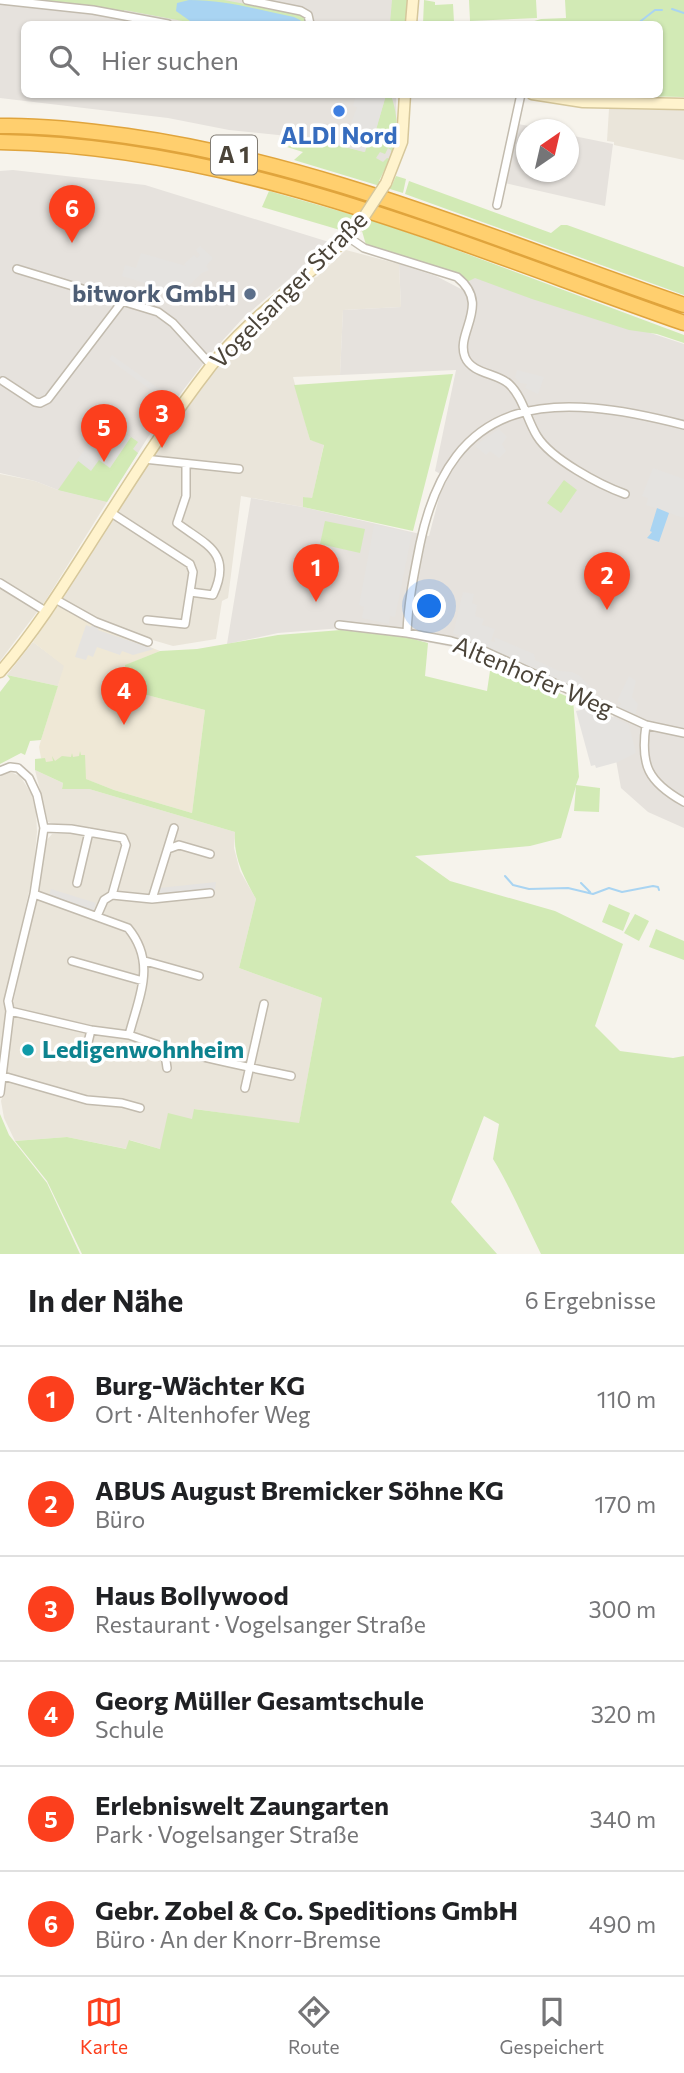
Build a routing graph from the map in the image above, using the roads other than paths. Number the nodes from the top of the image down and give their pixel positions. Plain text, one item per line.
1 (0, 0) edge
2 (247, 0) edge
3 (413, 0) edge
4 (419, 0) edge
5 (152, 21) edge
6 (309, 21) edge
7 (411, 21) edge
8 (417, 21) edge
9 (405, 98) edge
10 (520, 98) edge
11 (564, 98) edge
12 (684, 104) edge
13 (0, 125) edge
14 (0, 142) edge
15 (498, 205) dead end
16 (348, 237) junction
17 (17, 269) dead end
18 (122, 302) junction
19 (684, 305) edge
20 (684, 323) edge
21 (211, 365) junction
22 (3, 381) dead end
23 (525, 411) junction
24 (684, 425) edge
25 (144, 459) junction
26 (186, 465) junction
27 (239, 469) dead end
28 (625, 494) dead end
29 (110, 512) junction
30 (0, 583) edge
31 (190, 592) junction
32 (55, 599) junction
33 (47, 612) junction
34 (147, 620) dead end
35 (339, 625) dead end
36 (407, 634) junction
37 (148, 642) dead end
38 (0, 672) edge
39 (646, 725) junction
40 (684, 733) edge
41 (0, 771) edge
42 (684, 802) edge
43 (44, 828) junction
44 (174, 828) dead end
45 (89, 832) junction
46 (168, 849) junction
47 (210, 855) dead end
48 (76, 883) dead end
49 (209, 893) dead end
50 (34, 894) junction
51 (111, 895) junction
52 (152, 899) junction
53 (97, 916) junction
54 (72, 961) dead end
55 (145, 961) junction
56 (199, 976) dead end
57 (143, 981) junction
58 (264, 1004) dead end
59 (10, 1011) junction
60 (91, 1030) junction
61 (129, 1035) junction
62 (164, 1047) junction
63 (86, 1051) dead end
64 (167, 1068) dead end
65 (250, 1068) junction
66 (3, 1076) junction
67 (291, 1076) dead end
68 (245, 1088) dead end
69 (0, 1093) edge
70 (140, 1108) dead end

1 - 5 street
2 - 6 street
3 - 7 street
4 - 8 street
9 - 16 street, Vogelsanger Straße, bridge
10 - 15 street
11 - 12 street
13 - 19 highway, A 1
14 - 20 highway, A 1
16 - 21 street, Vogelsanger Straße
16 - 23 street
17 - 18 street
18 - 21 street
18 - 22 street
21 - 25 street, Vogelsanger Straße
23 - 24 street
23 - 28 street
23 - 36 street
25 - 26 street
25 - 29 street, Vogelsanger Straße
26 - 27 street
26 - 31 street
29 - 31 street
29 - 32 street, Vogelsanger Straße
30 - 33 street
31 - 34 street
32 - 33 street, Vogelsanger Straße
32 - 37 street
33 - 38 street, Vogelsanger Straße
35 - 36 street, Altenhofer Weg
36 - 39 street, Altenhofer Weg
39 - 40 street, Altenhofer Weg
39 - 42 street
41 - 43 street
43 - 45 street
43 - 50 street
44 - 46 street
45 - 48 street
45 - 51 street
46 - 47 street
46 - 52 street
49 - 52 street
50 - 53 street
50 - 59 street
51 - 52 street
51 - 53 street
53 - 55 street
54 - 57 street
55 - 56 street
55 - 57 street
57 - 61 street
58 - 65 street
59 - 60 street
59 - 66 street
60 - 61 street
60 - 63 street
61 - 62 street
62 - 64 street
62 - 65 street
65 - 67 street
65 - 68 street
66 - 69 street
66 - 70 street

